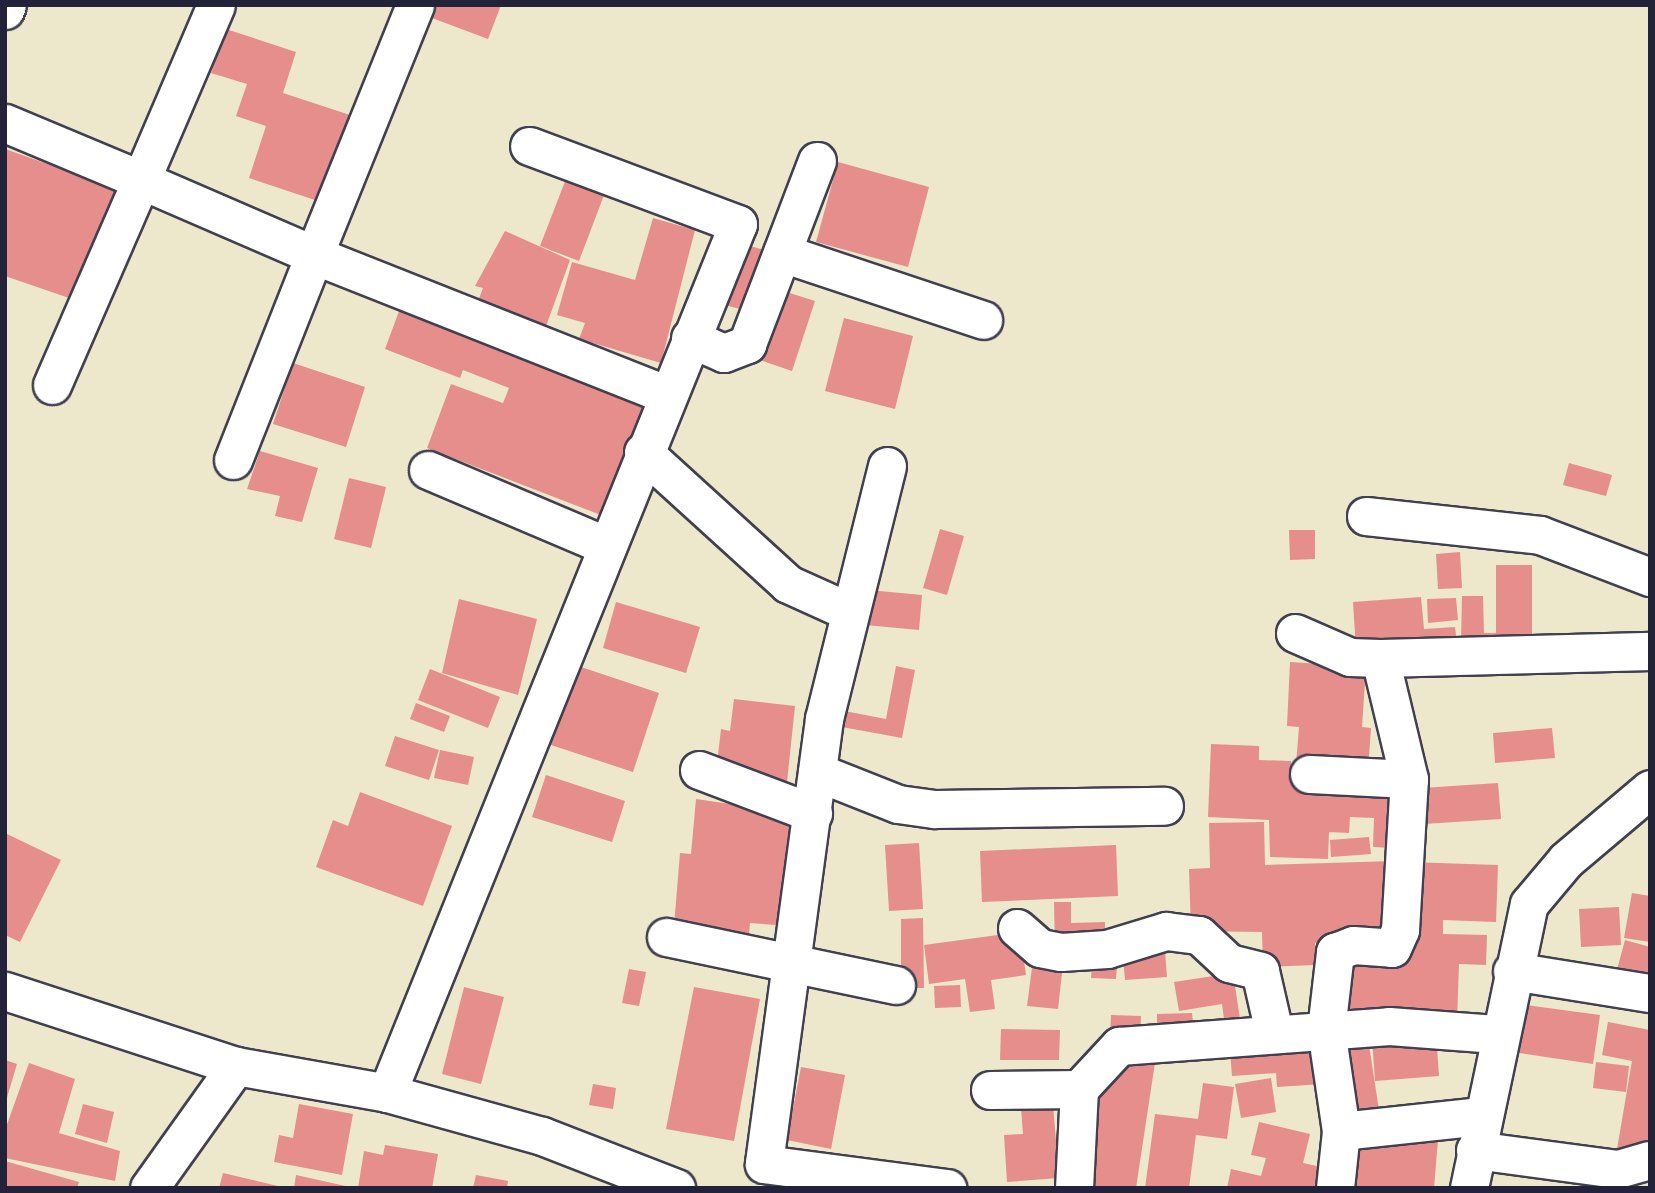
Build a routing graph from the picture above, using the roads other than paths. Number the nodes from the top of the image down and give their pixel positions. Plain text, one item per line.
1 (7, 5) edge
2 (216, 5) edge
3 (415, 5) edge
4 (5, 10) edge
5 (5, 123) edge
6 (529, 146) dead end
7 (817, 161) dead end
8 (141, 180) junction
9 (782, 254) junction
10 (314, 255) junction
11 (983, 320) dead end
12 (690, 338) junction
13 (52, 385) dead end
14 (667, 395) junction
15 (643, 452) junction
16 (233, 460) dead end
17 (887, 466) dead end
18 (428, 470) dead end
19 (1366, 516) dead end
20 (605, 545) junction
21 (1650, 577) edge
22 (848, 611) junction
23 (1296, 633) dead end
24 (1650, 651) edge
25 (1380, 658) junction
26 (699, 770) dead end
27 (817, 772) junction
28 (1309, 774) dead end
29 (1409, 779) junction
30 (1650, 789) edge
31 (1164, 806) dead end
32 (813, 813) junction
33 (1017, 928) dead end
34 (666, 937) dead end
35 (795, 968) junction
36 (1512, 971) junction
37 (896, 985) dead end
38 (5, 991) edge
39 (1650, 993) edge
40 (1326, 1030) junction
41 (1274, 1032) junction
42 (1496, 1034) junction
43 (236, 1066) junction
44 (990, 1090) dead end
45 (1079, 1090) junction
46 (387, 1093) junction
47 (1341, 1131) junction
48 (1478, 1133) junction
49 (1650, 1160) edge
50 (762, 1176) edge
51 (149, 1188) edge
52 (676, 1188) edge
53 (947, 1188) edge
54 (1074, 1188) edge
55 (1335, 1188) edge
56 (1469, 1188) edge

1 - 4 street
2 - 8 street
3 - 10 street
5 - 8 street
6 - 12 street
7 - 9 street
8 - 10 street
8 - 13 street
9 - 11 street
9 - 12 street
10 - 14 street
10 - 16 street
12 - 14 street
14 - 15 street
15 - 20 street
15 - 22 street
17 - 22 street
18 - 20 street
19 - 21 street
20 - 46 street
22 - 27 street
23 - 25 street
24 - 25 street
25 - 29 street
26 - 32 street
27 - 31 street
27 - 32 street
28 - 29 street
29 - 40 street
30 - 36 street
32 - 35 street
33 - 41 street
34 - 35 street
35 - 37 street
35 - 50 street
36 - 39 street
36 - 42 street
38 - 43 street
40 - 41 street
40 - 42 street
40 - 47 street
41 - 45 street
42 - 48 street
43 - 46 street
43 - 51 street
44 - 45 street
45 - 54 street
46 - 52 street
47 - 48 street
47 - 55 street
48 - 49 street
48 - 56 street
50 - 53 street

